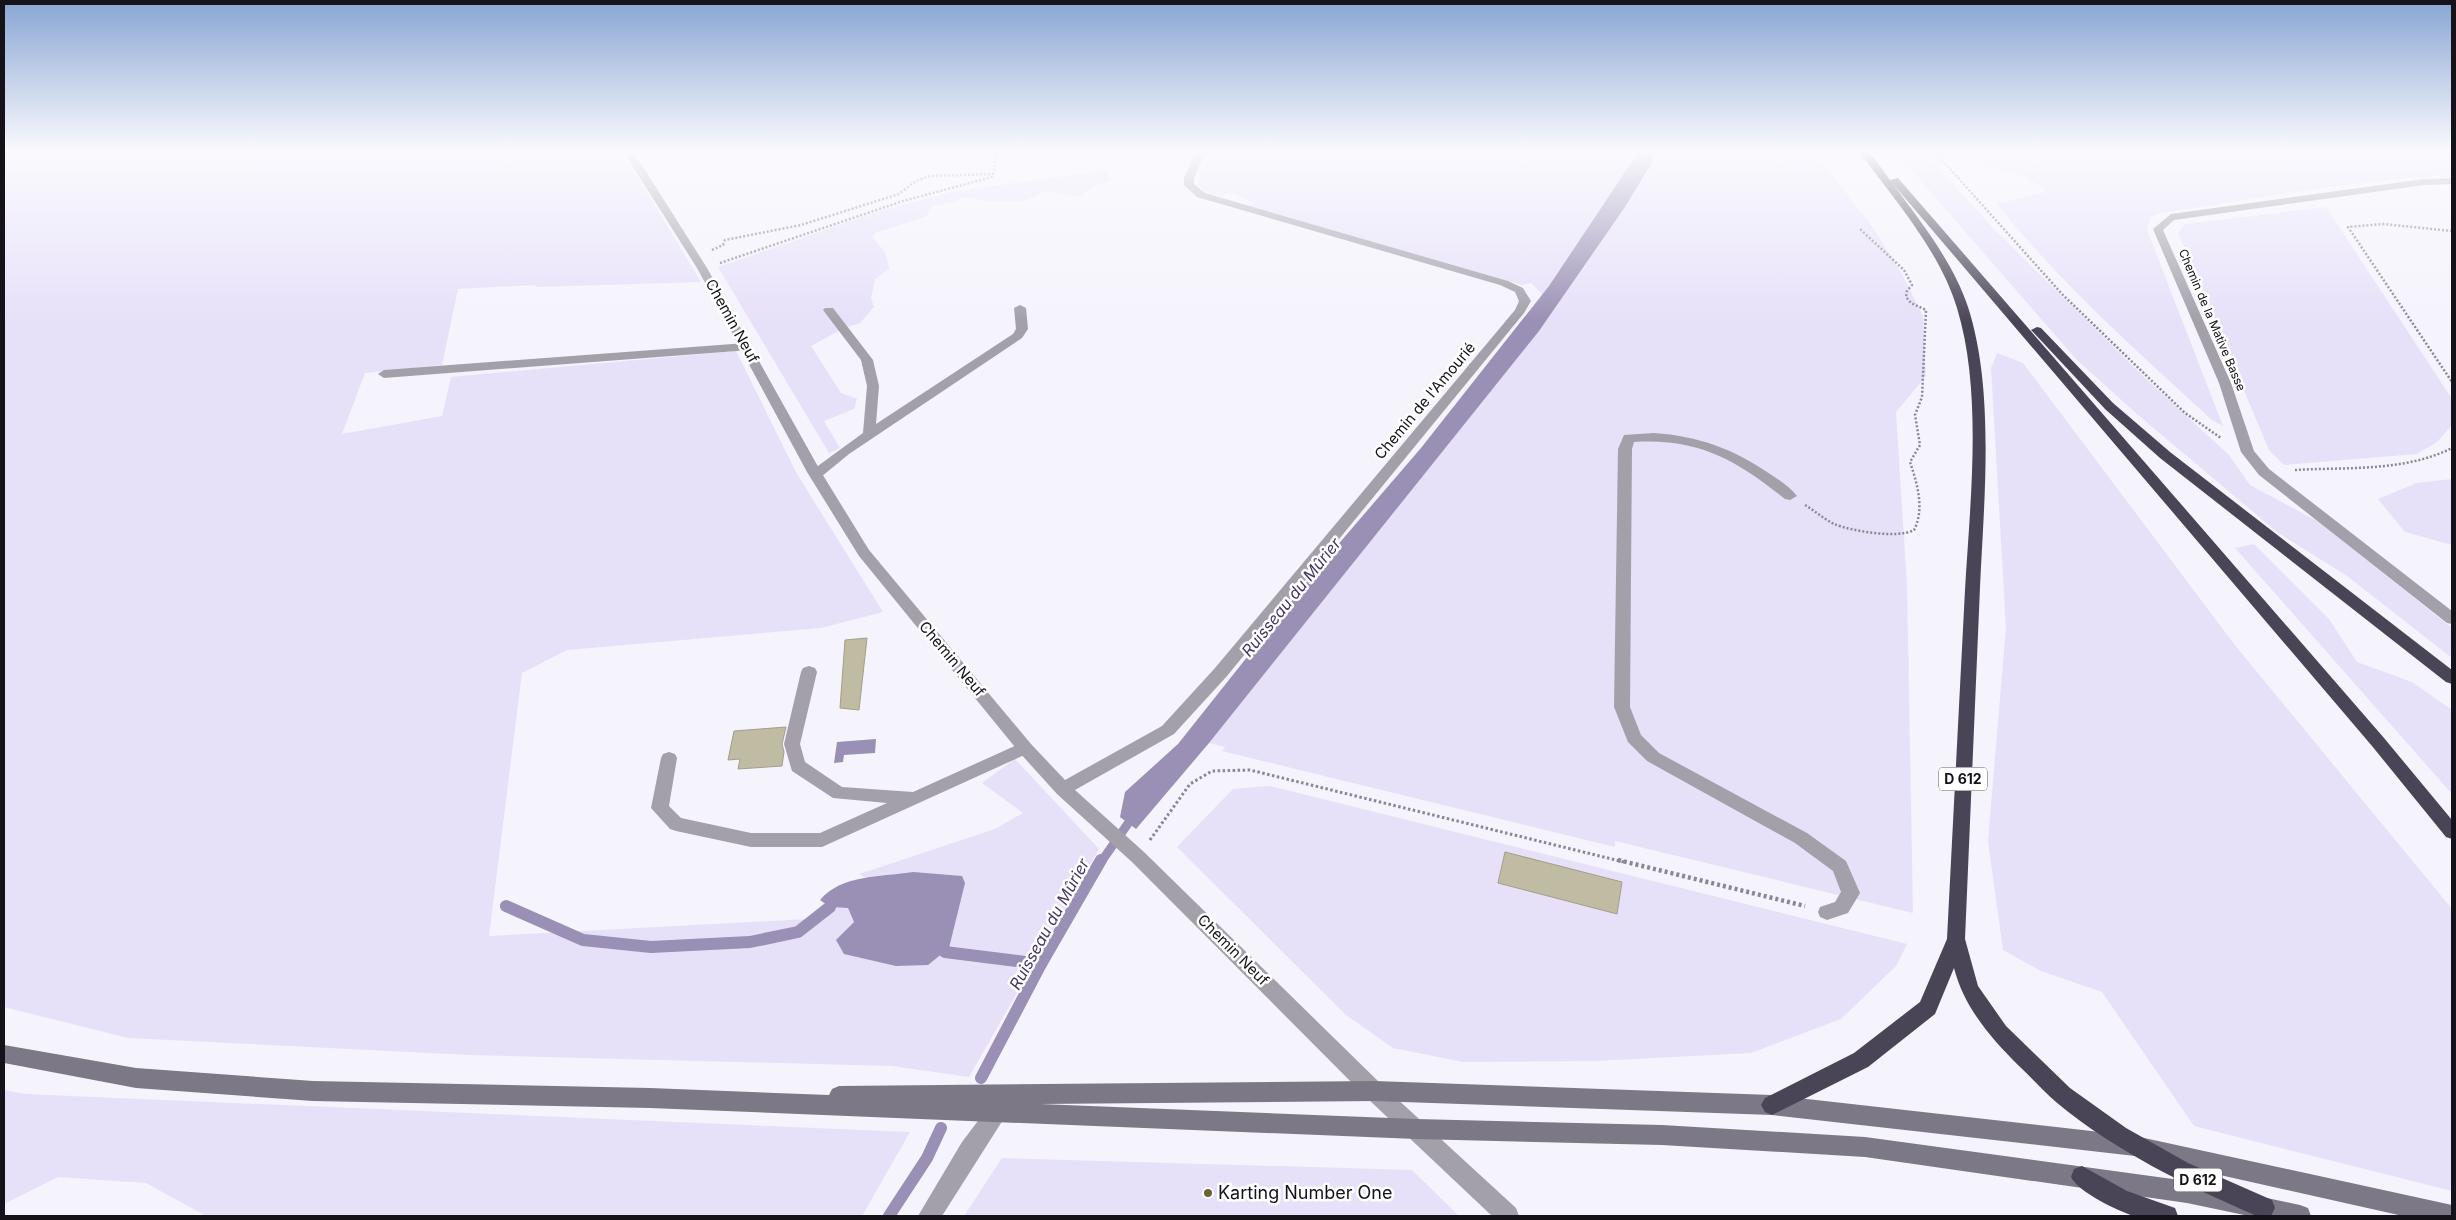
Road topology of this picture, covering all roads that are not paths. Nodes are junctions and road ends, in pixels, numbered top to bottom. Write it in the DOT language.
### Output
graph roads {
  1 [pos="664,208"];
  2 [pos="1246,208"];
  3 [pos="1904,208"];
  4 [pos="1919,208"];
  5 [pos="1921,208"];
  6 [pos="2237,208"];
  7 [pos="1020,308"];
  8 [pos="829,310"];
  9 [pos="746,347"];
  10 [pos="384,374"];
  11 [pos="869,434"];
  12 [pos="816,474"];
  13 [pos="1790,496"];
  14 [pos="2452,619"];
  15 [pos="809,672"];
  16 [pos="2452,678"];
  17 [pos="1025,748"];
  18 [pos="669,758"];
  19 [pos="1063,789"];
  20 [pos="914,798"];
  21 [pos="2452,832"];
  22 [pos="1827,912"];
  23 [pos="1956,939"];
  24 [pos="4,1054"];
  25 [pos="1374,1091"];
  26 [pos="650,1098"];
  27 [pos="1772,1106"];
  28 [pos="997,1112"];
  29 [pos="1416,1129"];
  30 [pos="2135,1146"];
  31 [pos="2082,1177"];
  32 [pos="2264,1208"];
  33 [pos="929,1216"];
  34 [pos="1508,1216"];
  35 [pos="2167,1216"];
  36 [pos="2300,1216"];
  37 [pos="2452,1216"];
  1 -- 9 [label="street, Chemin Neuf"];
  2 -- 19 [label="street, Chemin de l'Amourié"];
  3 -- 23 [label="highway, D 612"];
  4 -- 21 [label="highway"];
  5 -- 16 [label="highway"];
  6 -- 14 [label="street, Chemin de la Mative Basse"];
  7 -- 11 [label="street"];
  8 -- 11 [label="street"];
  9 -- 10 [label="street"];
  9 -- 12 [label="street, Chemin Neuf"];
  11 -- 12 [label="street"];
  12 -- 17 [label="street, Chemin Neuf"];
  13 -- 22 [label="street"];
  15 -- 20 [label="street"];
  17 -- 19 [label="street, Chemin Neuf"];
  17 -- 20 [label="street"];
  18 -- 20 [label="street"];
  19 -- 25 [label="street, Chemin Neuf"];
  23 -- 27 [label="highway, D 612"];
  23 -- 30 [label="highway, D 612"];
  24 -- 26 [label="main road"];
  25 -- 26 [label="main road"];
  25 -- 27 [label="main road"];
  25 -- 29 [label="street, Chemin Neuf"];
  26 -- 28 [label="main road"];
  27 -- 30 [label="main road"];
  28 -- 29 [label="main road"];
  28 -- 33 [label="street"];
  29 -- 31 [label="main road"];
  29 -- 34 [label="street, Chemin Neuf"];
  30 -- 32 [label="highway, D 612"];
  30 -- 37 [label="main road"];
  31 -- 32 [label="main road"];
  31 -- 35 [label="highway"];
  32 -- 36 [label="main road"];
}
